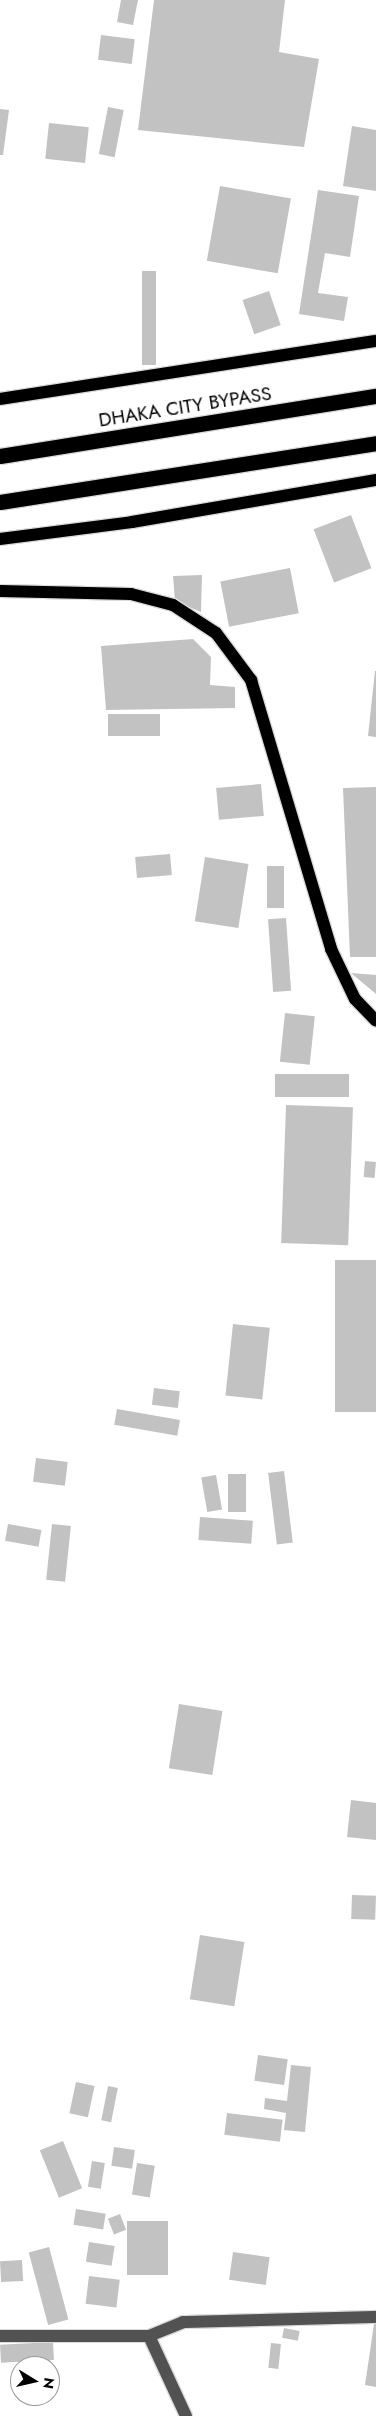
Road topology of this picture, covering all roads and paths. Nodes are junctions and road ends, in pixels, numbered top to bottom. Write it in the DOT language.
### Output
graph roads {
  1 [pos="376,341"];
  2 [pos="376,396"];
  3 [pos="0,399"];
  4 [pos="376,443"];
  5 [pos="0,456"];
  6 [pos="376,480"];
  7 [pos="0,502"];
  8 [pos="0,539"];
  9 [pos="0,591"];
  10 [pos="376,1022"];
  11 [pos="376,2317"];
  12 [pos="0,2336"];
  13 [pos="149,2336"];
  14 [pos="186,2416"];
  1 -- 3 [label="main road"];
  2 -- 5 [label="highway, DHAKA CITY BYPASS"];
  4 -- 7 [label="highway"];
  6 -- 8 [label="main road"];
  9 -- 10 [label="main road"];
  11 -- 13 [label="street"];
  12 -- 13 [label="street"];
  13 -- 14 [label="street"];
}
